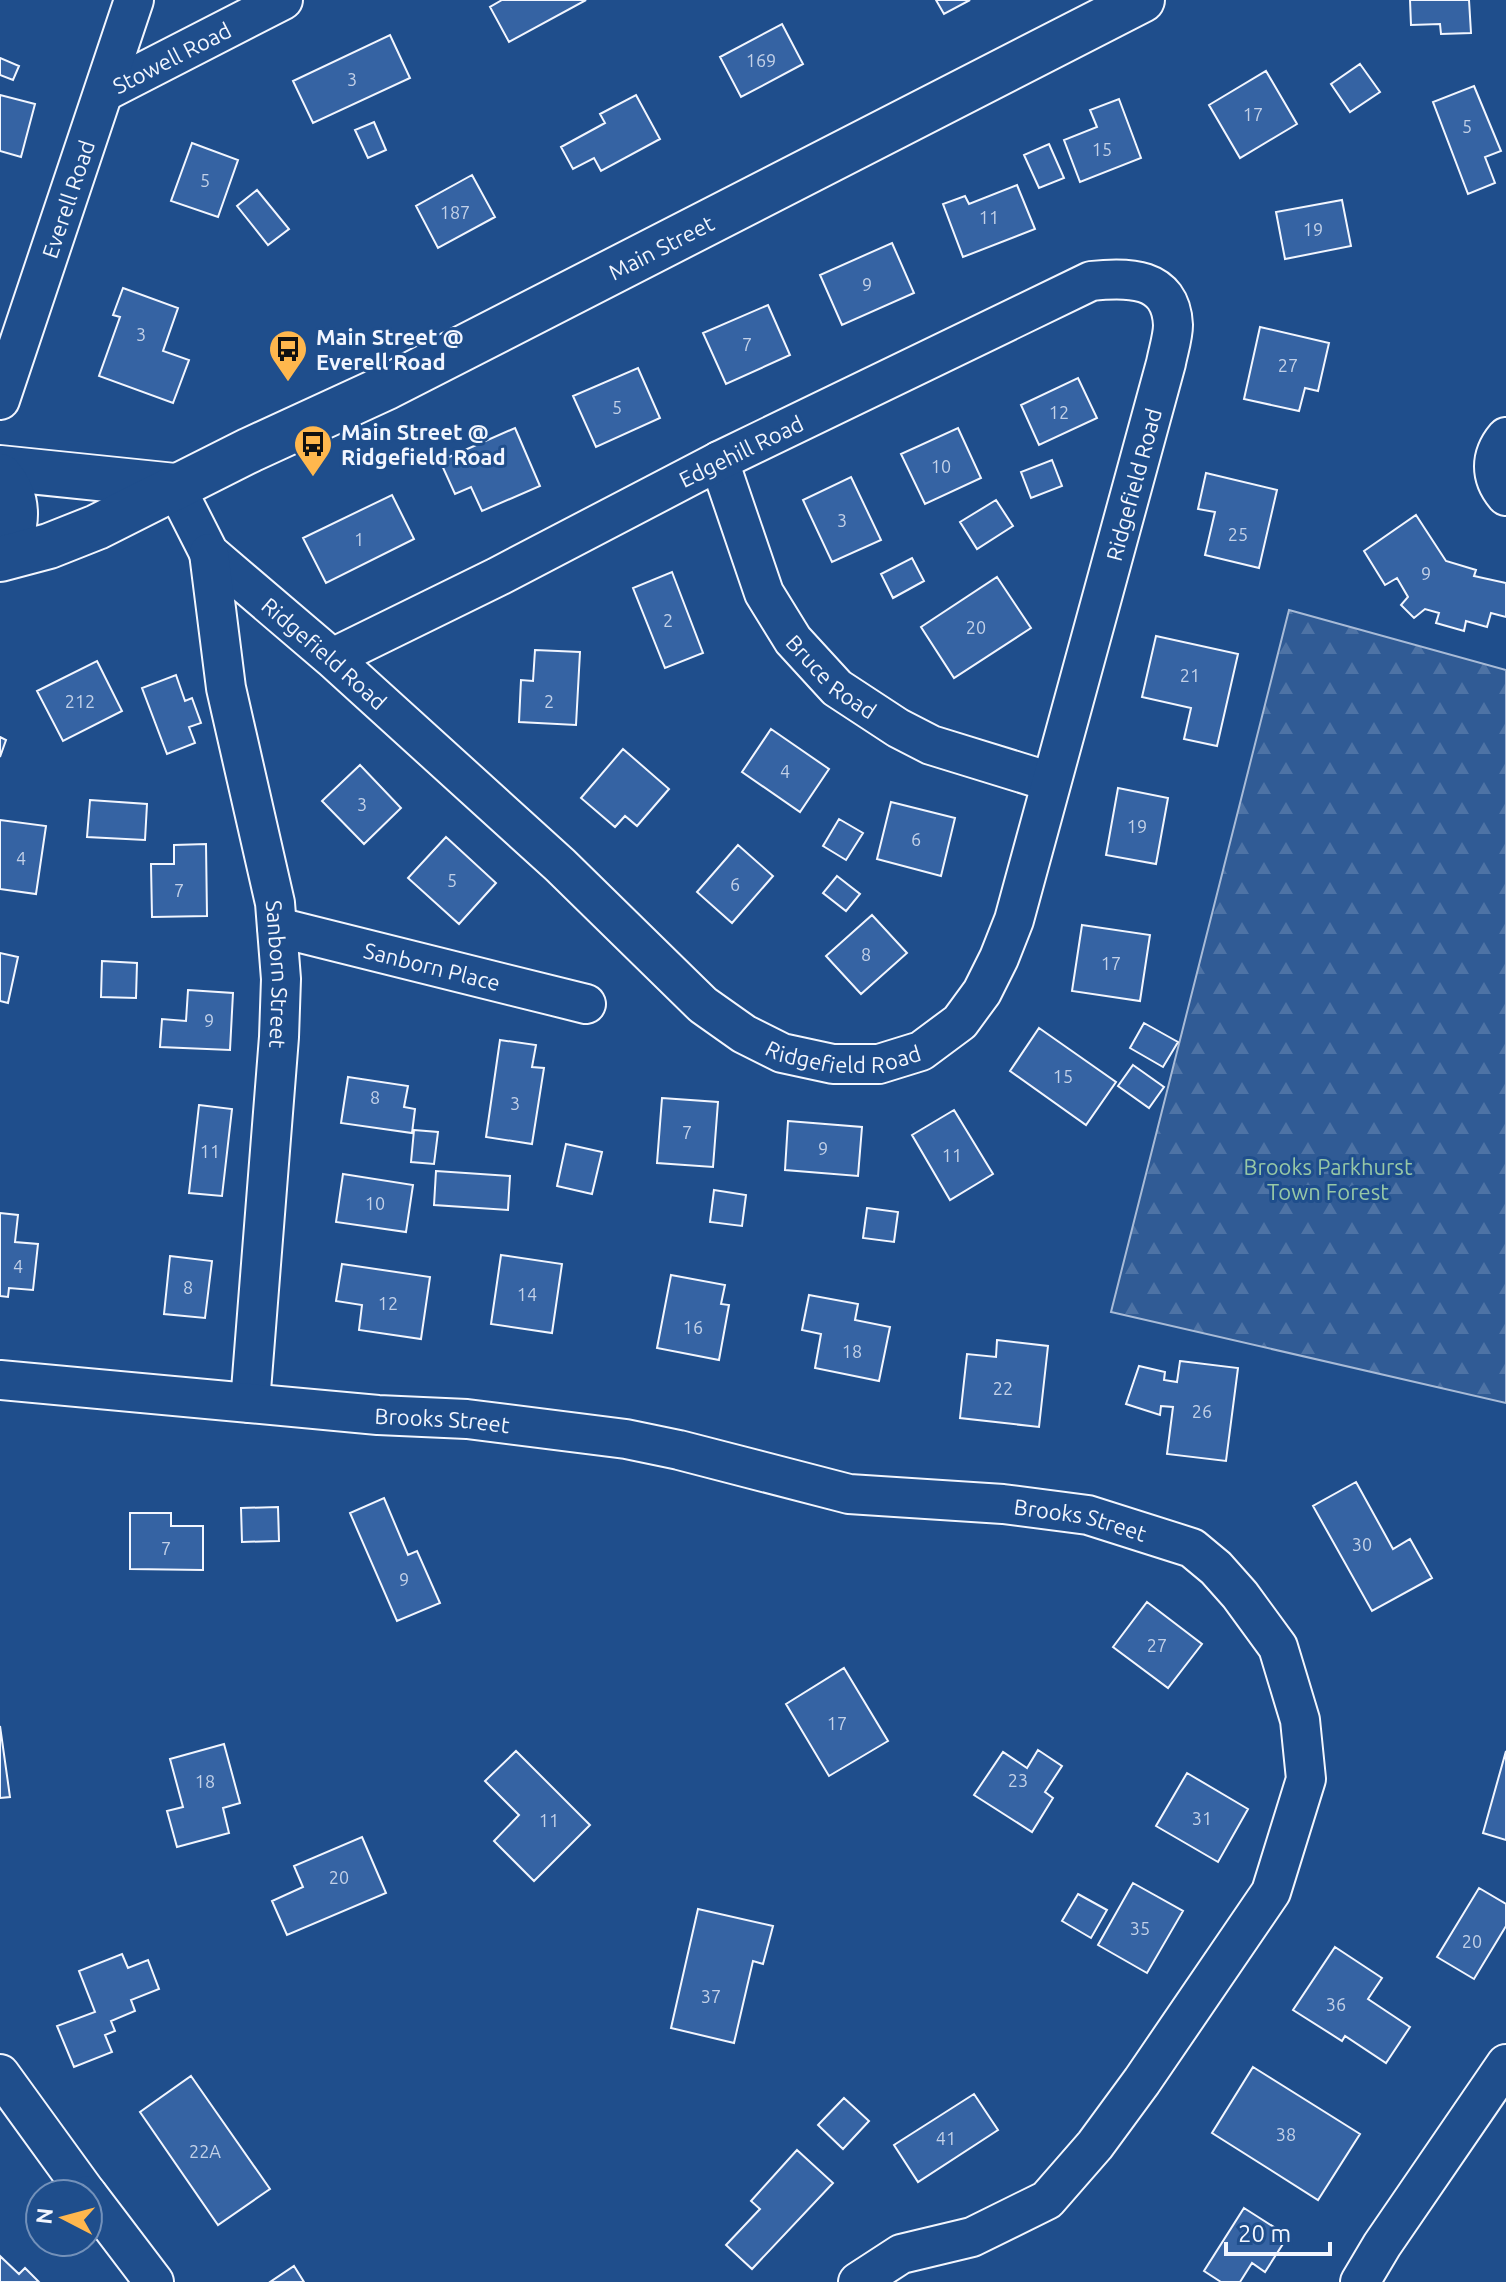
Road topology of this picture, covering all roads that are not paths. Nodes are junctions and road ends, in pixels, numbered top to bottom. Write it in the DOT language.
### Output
graph roads {
  1 [pos="134,0"];
  2 [pos="283,0"];
  3 [pos="1142,0"];
  4 [pos="104,92"];
  5 [pos="1157,289"];
  6 [pos="0,400"];
  7 [pos="1506,437"];
  8 [pos="719,461"];
  9 [pos="0,468"];
  10 [pos="0,476"];
  11 [pos="175,486"];
  12 [pos="1506,496"];
  13 [pos="0,552"];
  14 [pos="209,553"];
  15 [pos="0,559"];
  16 [pos="332,658"];
  17 [pos="1051,782"];
  18 [pos="277,927"];
  19 [pos="586,1004"];
  20 [pos="0,1380"];
  21 [pos="250,1403"];
  22 [pos="0,2074"];
  23 [pos="1502,2077"];
  24 [pos="76,2178"];
  25 [pos="104,2216"];
  26 [pos="154,2282"];
  27 [pos="858,2282"];
  28 [pos="1360,2282"];
  1 -- 4 [label="street, Everell Road"];
  2 -- 4 [label="street, Stowell Road"];
  3 -- 11 [label="main road, Main Street"];
  4 -- 6 [label="street, Everell Road"];
  5 -- 8 [label="street, Edgehill Road"];
  5 -- 17 [label="street, Ridgefield Road"];
  7 -- 12 [label="street"];
  8 -- 16 [label="street, Edgehill Road"];
  8 -- 17 [label="street, Bruce Road"];
  9 -- 11 [label="main road"];
  10 -- 13 [label="main road"];
  11 -- 14 [label="street, Ridgefield Road"];
  11 -- 15 [label="main road, Main Street"];
  14 -- 16 [label="street, Ridgefield Road"];
  14 -- 18 [label="street, Sanborn Street"];
  16 -- 17 [label="street, Ridgefield Road"];
  18 -- 19 [label="street, Sanborn Place"];
  18 -- 21 [label="street, Sanborn Street"];
  20 -- 21 [label="street, Brooks Street"];
  21 -- 27 [label="street, Brooks Street"];
  22 -- 24 [label="street"];
  23 -- 28 [label="street"];
  25 -- 26 [label="street"];
}
